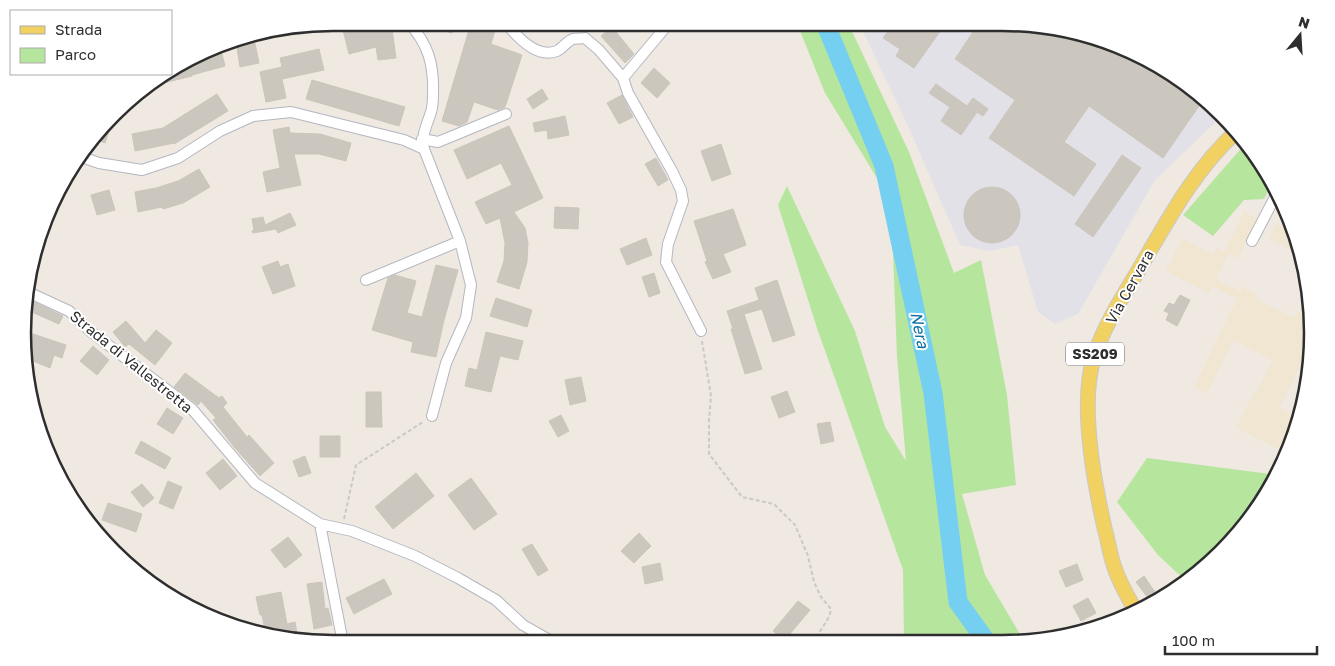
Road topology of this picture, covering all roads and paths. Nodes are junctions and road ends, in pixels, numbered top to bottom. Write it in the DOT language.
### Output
graph roads {
  1 [pos="416,31"];
  2 [pos="514,31"];
  3 [pos="662,31"];
  4 [pos="623,78"];
  5 [pos="506,114"];
  6 [pos="1231,136"];
  7 [pos="423,144"];
  8 [pos="87,159"];
  9 [pos="1273,200"];
  10 [pos="460,241"];
  11 [pos="1252,241"];
  12 [pos="366,280"];
  13 [pos="34,295"];
  14 [pos="700,331"];
  15 [pos="432,416"];
  16 [pos="320,524"];
  17 [pos="342,528"];
  18 [pos="1132,605"];
  19 [pos="341,635"];
  20 [pos="540,635"];
  21 [pos="818,635"];
  1 -- 7 [label="street"];
  2 -- 4 [label="street"];
  3 -- 4 [label="street"];
  4 -- 14 [label="street"];
  5 -- 7 [label="street"];
  6 -- 18 [label="main road, Via Cervara / SS209"];
  7 -- 8 [label="street"];
  7 -- 10 [label="street"];
  9 -- 11 [label="street"];
  10 -- 12 [label="street"];
  10 -- 15 [label="street"];
  13 -- 16 [label="street, Strada di Vallestretta"];
  14 -- 21 [label="path"];
  15 -- 17 [label="path"];
  16 -- 17 [label="street, Strada di Vallestretta"];
  16 -- 19 [label="street"];
  17 -- 20 [label="street, Strada di Vallestretta"];
}
